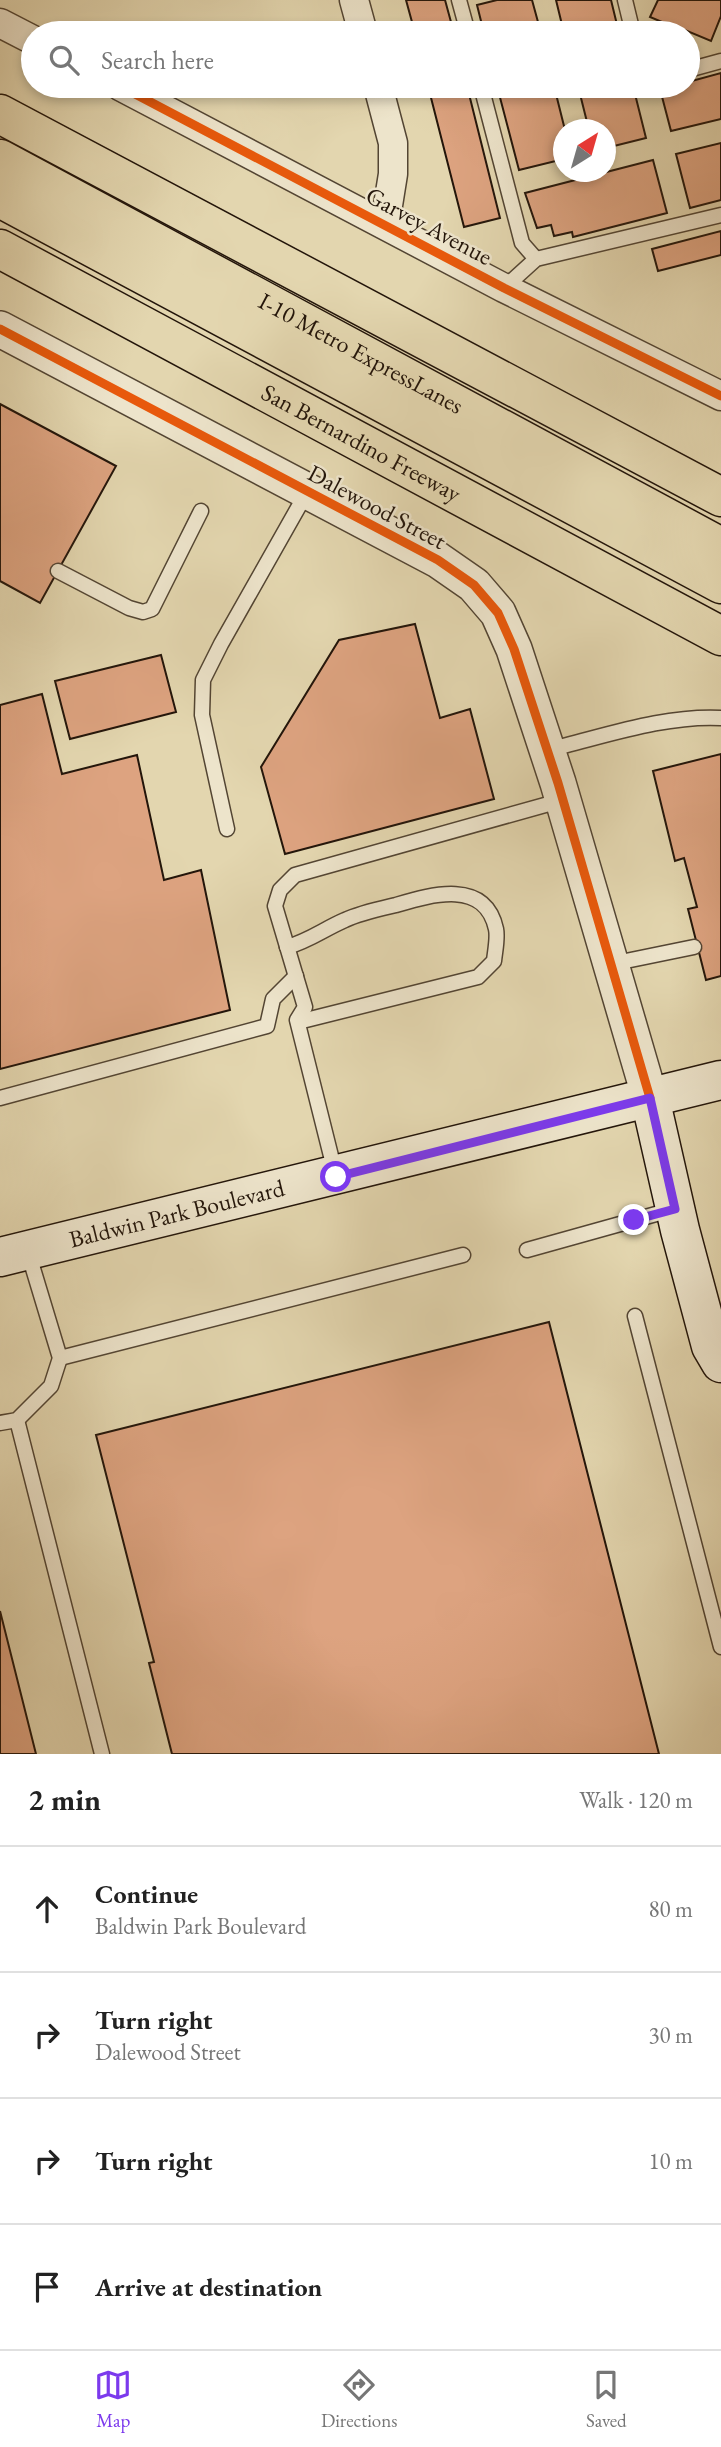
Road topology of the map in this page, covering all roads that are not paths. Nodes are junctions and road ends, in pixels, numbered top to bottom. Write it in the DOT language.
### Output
graph roads {
  1 [pos="354,0"];
  2 [pos="459,0"];
  3 [pos="625,0"];
  4 [pos="360,21"];
  5 [pos="465,21"];
  6 [pos="630,21"];
  7 [pos="0,23"];
  8 [pos="21,34"];
  9 [pos="721,61"];
  10 [pos="700,67"];
  11 [pos="143,98"];
  12 [pos="380,98"];
  13 [pos="484,98"];
  14 [pos="0,114"];
  15 [pos="0,159"];
  16 [pos="0,198"];
  17 [pos="721,215"];
  18 [pos="385,224"];
  19 [pos="0,249"];
  20 [pos="536,259"];
  21 [pos="504,288"];
  22 [pos="0,329"];
  23 [pos="721,396"];
  24 [pos="587,424"];
  25 [pos="721,472"];
  26 [pos="307,492"];
  27 [pos="721,497"];
  28 [pos="201,511"];
  29 [pos="721,547"];
  30 [pos="58,571"];
  31 [pos="721,584"];
  32 [pos="720,636"];
  33 [pos="721,718"];
  34 [pos="547,750"];
  35 [pos="563,800"];
  36 [pos="227,829"];
  37 [pos="287,947"];
  38 [pos="694,947"];
  39 [pos="611,964"];
  40 [pos="296,976"];
  41 [pos="298,1022"];
  42 [pos="721,1080"];
  43 [pos="0,1098"];
  44 [pos="650,1098"];
  45 [pos="336,1177"];
  46 [pos="675,1209"];
  47 [pos="527,1250"];
  48 [pos="14,1254"];
  49 [pos="463,1255"];
  50 [pos="635,1315"];
  51 [pos="60,1358"];
  52 [pos="721,1363"];
  53 [pos="18,1420"];
  54 [pos="0,1423"];
  55 [pos="721,1647"];
  56 [pos="102,1754"];
  1 -- 4 [label="street"];
  2 -- 5 [label="lane"];
  3 -- 6 [label="lane"];
  7 -- 8 [label="street"];
  9 -- 10 [label="lane"];
  11 -- 18 [label="street, Garvey Avenue"];
  12 -- 18 [label="street"];
  13 -- 20 [label="lane"];
  14 -- 24 [label="highway"];
  15 -- 29 [label="highway, I-10 Metro ExpressLanes"];
  16 -- 31 [label="highway"];
  17 -- 20 [label="lane"];
  18 -- 21 [label="street, Garvey Avenue"];
  19 -- 32 [label="highway, San Bernardino Freeway"];
  20 -- 21 [label="lane"];
  21 -- 23 [label="street, Garvey Avenue"];
  22 -- 26 [label="street, Dalewood Street"];
  24 -- 25 [label="highway"];
  24 -- 27 [label="highway"];
  26 -- 34 [label="street, Dalewood Street"];
  26 -- 36 [label="lane"];
  28 -- 30 [label="lane"];
  33 -- 34 [label="lane"];
  34 -- 35 [label="street, Dalewood Street"];
  35 -- 37 [label="lane"];
  35 -- 39 [label="street, Dalewood Street"];
  37 -- 40 [label="lane"];
  37 -- 41 [label="lane"];
  38 -- 39 [label="lane"];
  39 -- 44 [label="street, Dalewood Street"];
  40 -- 41 [label="lane"];
  40 -- 43 [label="lane"];
  41 -- 45 [label="lane"];
  42 -- 44 [label="main road, Baldwin Park Boulevard"];
  44 -- 45 [label="main road, Baldwin Park Boulevard"];
  44 -- 46 [label="main road, Dalewood Street"];
  45 -- 48 [label="main road, Baldwin Park Boulevard"];
  46 -- 47 [label="lane"];
  46 -- 52 [label="main road, Dalewood Street"];
  48 -- 51 [label="lane"];
  49 -- 51 [label="lane"];
  50 -- 55 [label="lane"];
  51 -- 53 [label="lane"];
  53 -- 54 [label="lane"];
  53 -- 56 [label="lane"];
}
